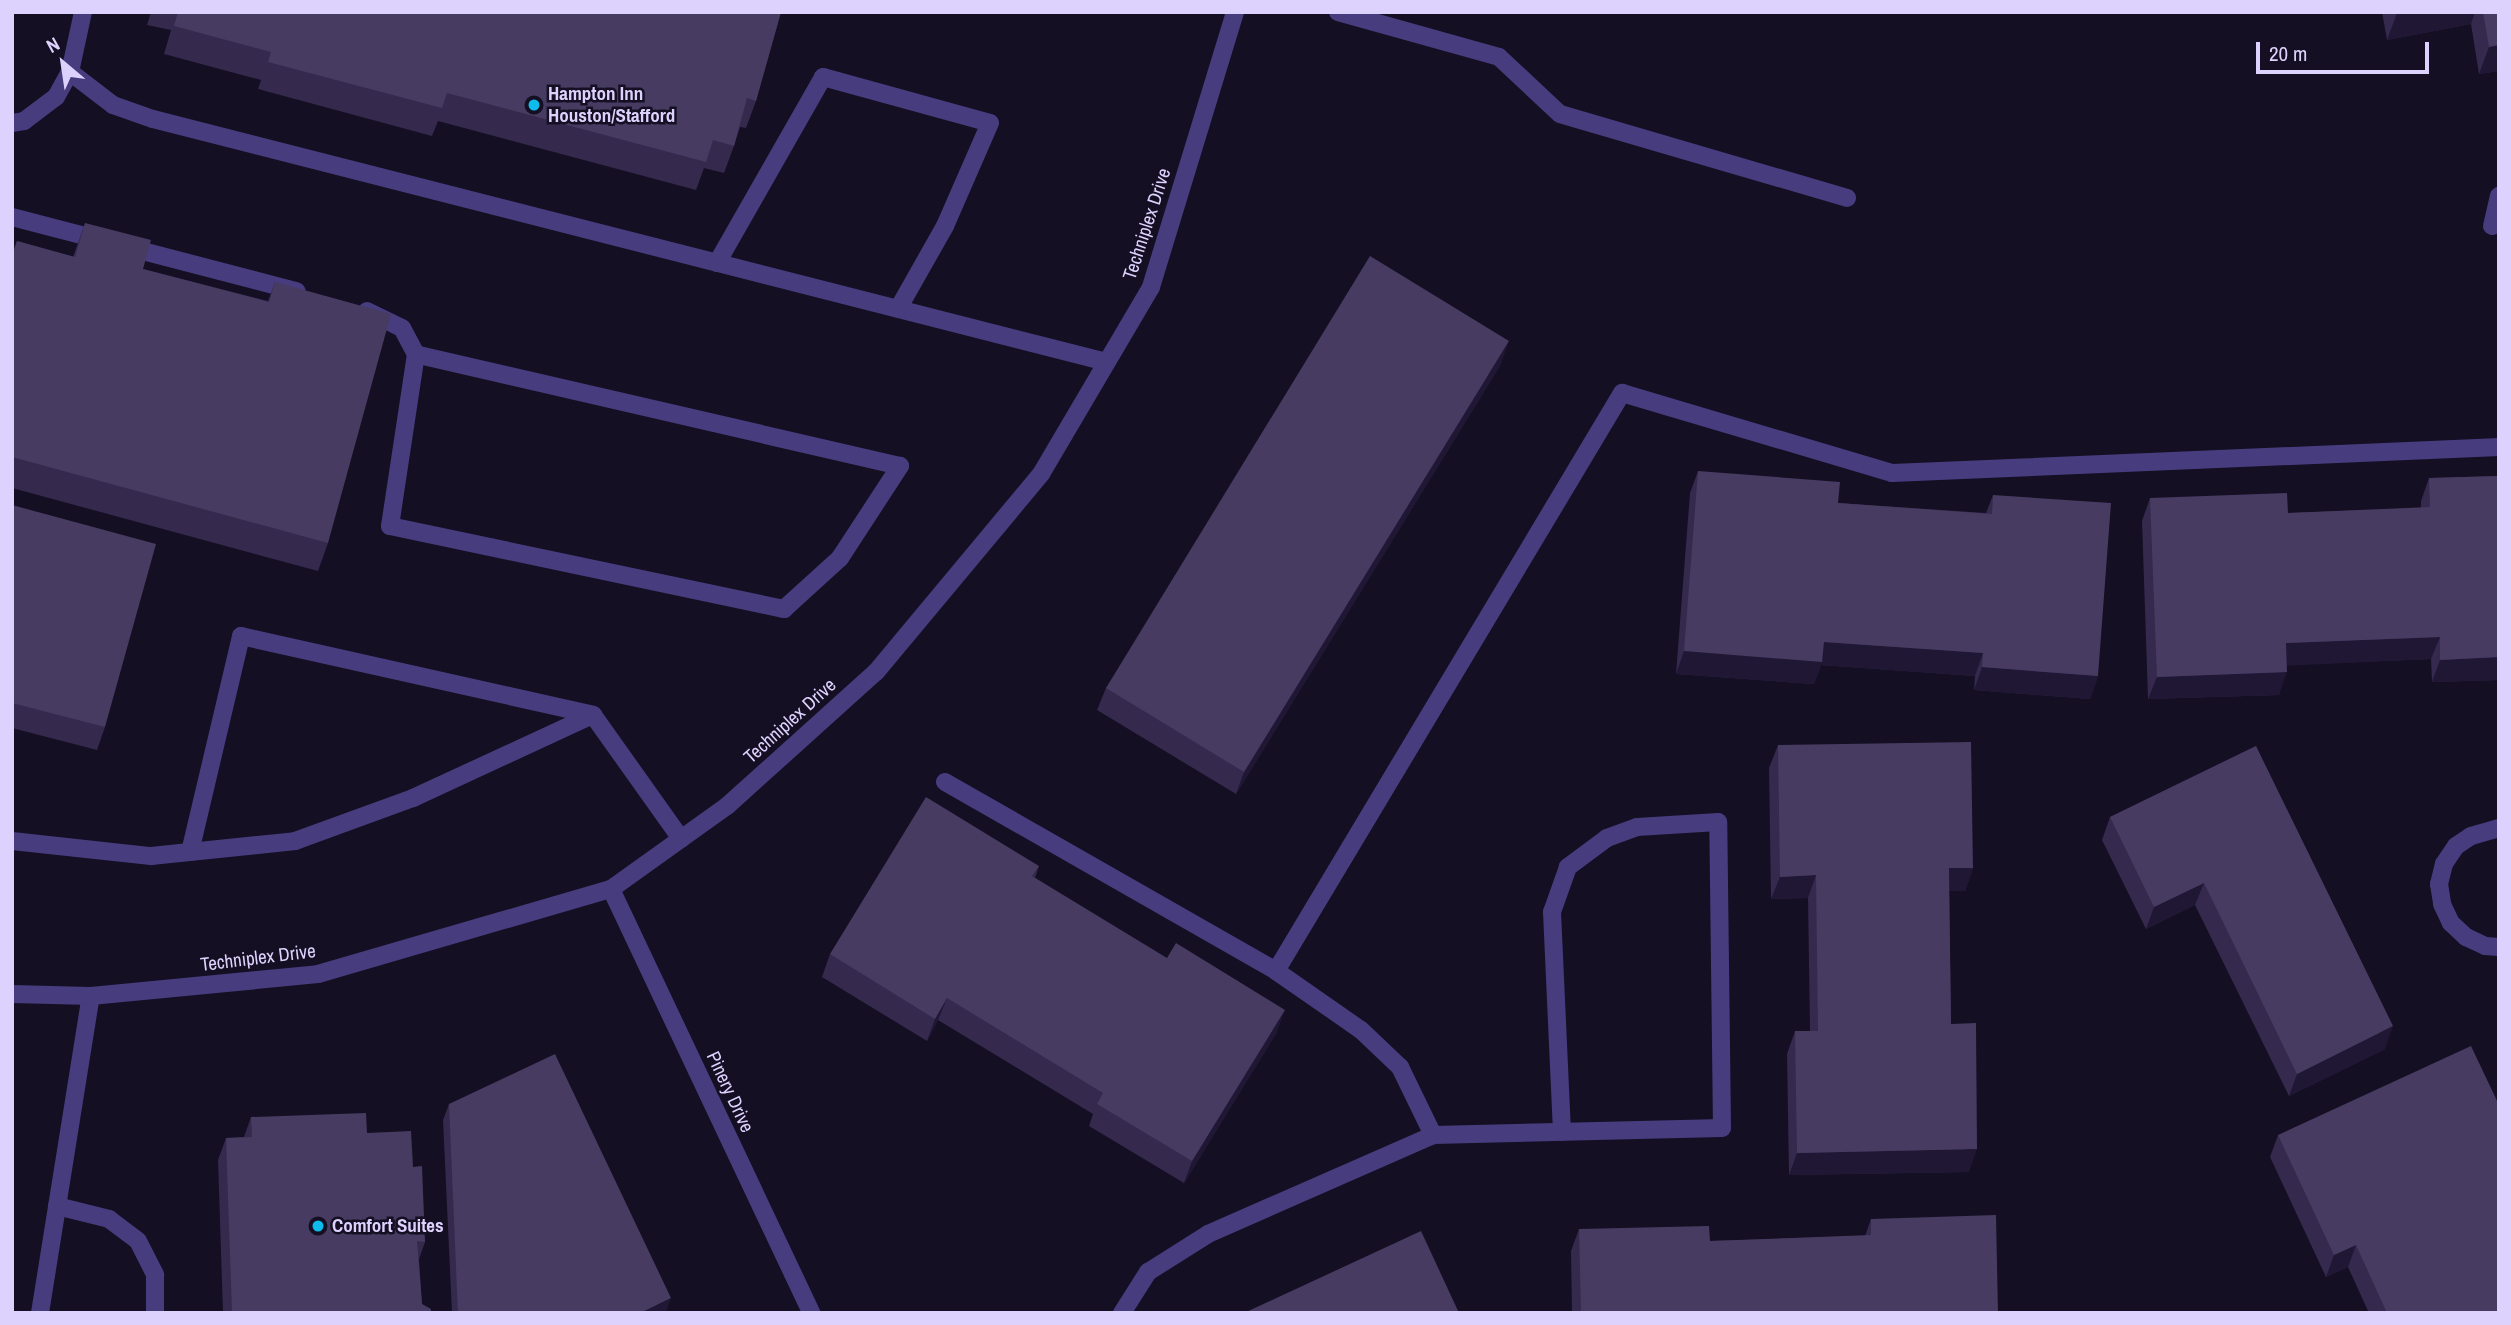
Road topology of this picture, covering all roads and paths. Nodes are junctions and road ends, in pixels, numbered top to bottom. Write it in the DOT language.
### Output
graph roads {
  1 [pos="83,12"];
  2 [pos="1235,12"];
  3 [pos="1338,12"];
  4 [pos="70,72"];
  5 [pos="12,123"];
  6 [pos="2499,197"];
  7 [pos="1847,198"];
  8 [pos="12,217"];
  9 [pos="2492,226"];
  10 [pos="717,263"];
  11 [pos="318,297"];
  12 [pos="345,304"];
  13 [pos="898,309"];
  14 [pos="416,354"];
  15 [pos="1107,362"];
  16 [pos="2499,447"];
  17 [pos="593,715"];
  18 [pos="945,782"];
  19 [pos="2499,828"];
  20 [pos="681,839"];
  21 [pos="12,841"];
  22 [pos="190,852"];
  23 [pos="611,889"];
  24 [pos="2499,947"];
  25 [pos="1276,971"];
  26 [pos="12,994"];
  27 [pos="91,996"];
  28 [pos="1562,1132"];
  29 [pos="1433,1135"];
  30 [pos="57,1206"];
  31 [pos="40,1313"];
  32 [pos="155,1313"];
  33 [pos="811,1313"];
  34 [pos="1122,1313"];
  1 -- 4 [label="street"];
  2 -- 15 [label="street, Techniplex Drive"];
  3 -- 7 [label="street"];
  4 -- 5 [label="street"];
  4 -- 10 [label="street"];
  6 -- 9 [label="street"];
  8 -- 11 [label="street"];
  10 -- 13 [label="street"];
  10 -- 13 [label="street"];
  12 -- 14 [label="street"];
  13 -- 15 [label="street"];
  14 -- 14 [label="street"];
  15 -- 20 [label="street, Techniplex Drive"];
  16 -- 25 [label="street"];
  17 -- 20 [label="street"];
  17 -- 22 [label="street"];
  17 -- 22 [label="street"];
  18 -- 25 [label="street"];
  19 -- 24 [label="street"];
  20 -- 23 [label="street, Techniplex Drive"];
  21 -- 22 [label="street"];
  23 -- 27 [label="street, Techniplex Drive"];
  23 -- 33 [label="street, Pinery Drive"];
  25 -- 29 [label="street"];
  26 -- 27 [label="street, Techniplex Drive"];
  27 -- 30 [label="street"];
  28 -- 28 [label="street"];
  28 -- 29 [label="street"];
  29 -- 34 [label="street"];
  30 -- 31 [label="street"];
  30 -- 32 [label="street"];
}
